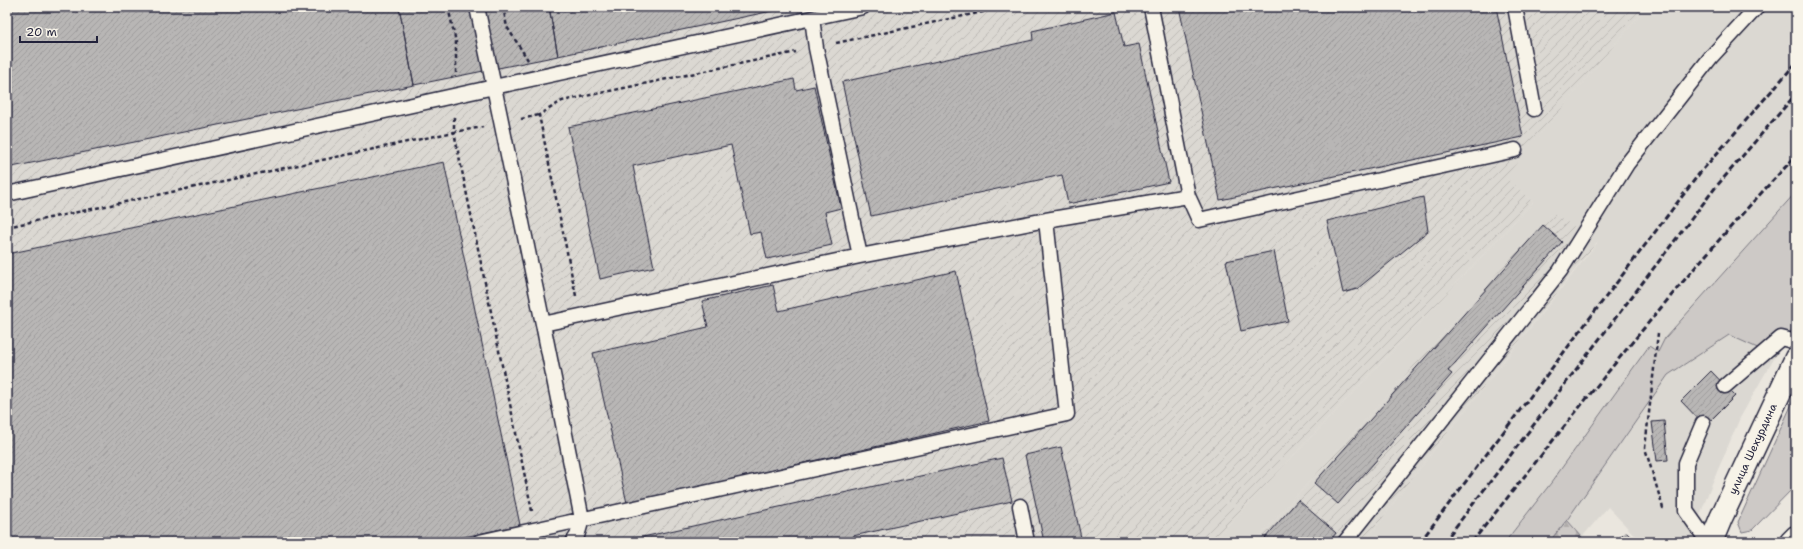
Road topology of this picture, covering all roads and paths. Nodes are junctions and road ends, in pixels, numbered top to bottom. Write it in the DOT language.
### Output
graph roads {
  1 [pos="448,7"];
  2 [pos="477,7"];
  3 [pos="503,7"];
  4 [pos="863,7"];
  5 [pos="1006,7"];
  6 [pos="1151,7"];
  7 [pos="1515,7"];
  8 [pos="1756,7"];
  9 [pos="812,18"];
  10 [pos="816,48"];
  11 [pos="540,78"];
  12 [pos="494,87"];
  13 [pos="456,95"];
  14 [pos="562,101"];
  15 [pos="1534,109"];
  16 [pos="454,132"];
  17 [pos="1515,150"];
  18 [pos="7,194"];
  19 [pos="1188,196"];
  20 [pos="1046,220"];
  21 [pos="7,227"];
  22 [pos="860,256"];
  23 [pos="580,316"];
  24 [pos="543,324"];
  25 [pos="1658,333"];
  26 [pos="1796,342"];
  27 [pos="1796,358"];
  28 [pos="1725,386"];
  29 [pos="1702,423"];
  30 [pos="1020,506"];
  31 [pos="1686,512"];
  32 [pos="1721,518"];
  33 [pos="582,519"];
  34 [pos="536,529"];
  35 [pos="1796,537"];
  36 [pos="479,542"];
  37 [pos="573,542"];
  38 [pos="1027,542"];
  39 [pos="1345,542"];
  40 [pos="1708,542"];
  41 [pos="1711,542"];
  42 [pos="1726,542"];
  43 [pos="1791,542"];
  1 -- 13 [label="path"];
  2 -- 12 [label="lane"];
  3 -- 11 [label="path"];
  4 -- 9 [label="lane"];
  5 -- 10 [label="path"];
  6 -- 19 [label="lane"];
  7 -- 15 [label="lane"];
  8 -- 39 [label="lane"];
  9 -- 10 [label="lane"];
  9 -- 11 [label="lane"];
  10 -- 14 [label="path"];
  10 -- 22 [label="lane"];
  11 -- 12 [label="lane"];
  11 -- 14 [label="path"];
  12 -- 13 [label="lane"];
  12 -- 24 [label="lane"];
  13 -- 16 [label="path"];
  13 -- 18 [label="lane"];
  14 -- 23 [label="path"];
  16 -- 21 [label="path"];
  16 -- 34 [label="path"];
  17 -- 19 [label="lane"];
  19 -- 20 [label="lane"];
  20 -- 22 [label="lane"];
  20 -- 33 [label="lane"];
  22 -- 23 [label="lane"];
  23 -- 24 [label="lane"];
  24 -- 33 [label="lane"];
  25 -- 31 [label="path"];
  26 -- 28 [label="lane"];
  27 -- 32 [label="main road, улица Шехурдина"];
  29 -- 31 [label="lane"];
  30 -- 38 [label="lane"];
  31 -- 40 [label="lane"];
  32 -- 41 [label="main road, улица Шехурдина"];
  32 -- 42 [label="main road"];
  33 -- 34 [label="lane"];
  33 -- 37 [label="lane"];
  34 -- 36 [label="lane"];
  35 -- 43 [label="main road"];
}
